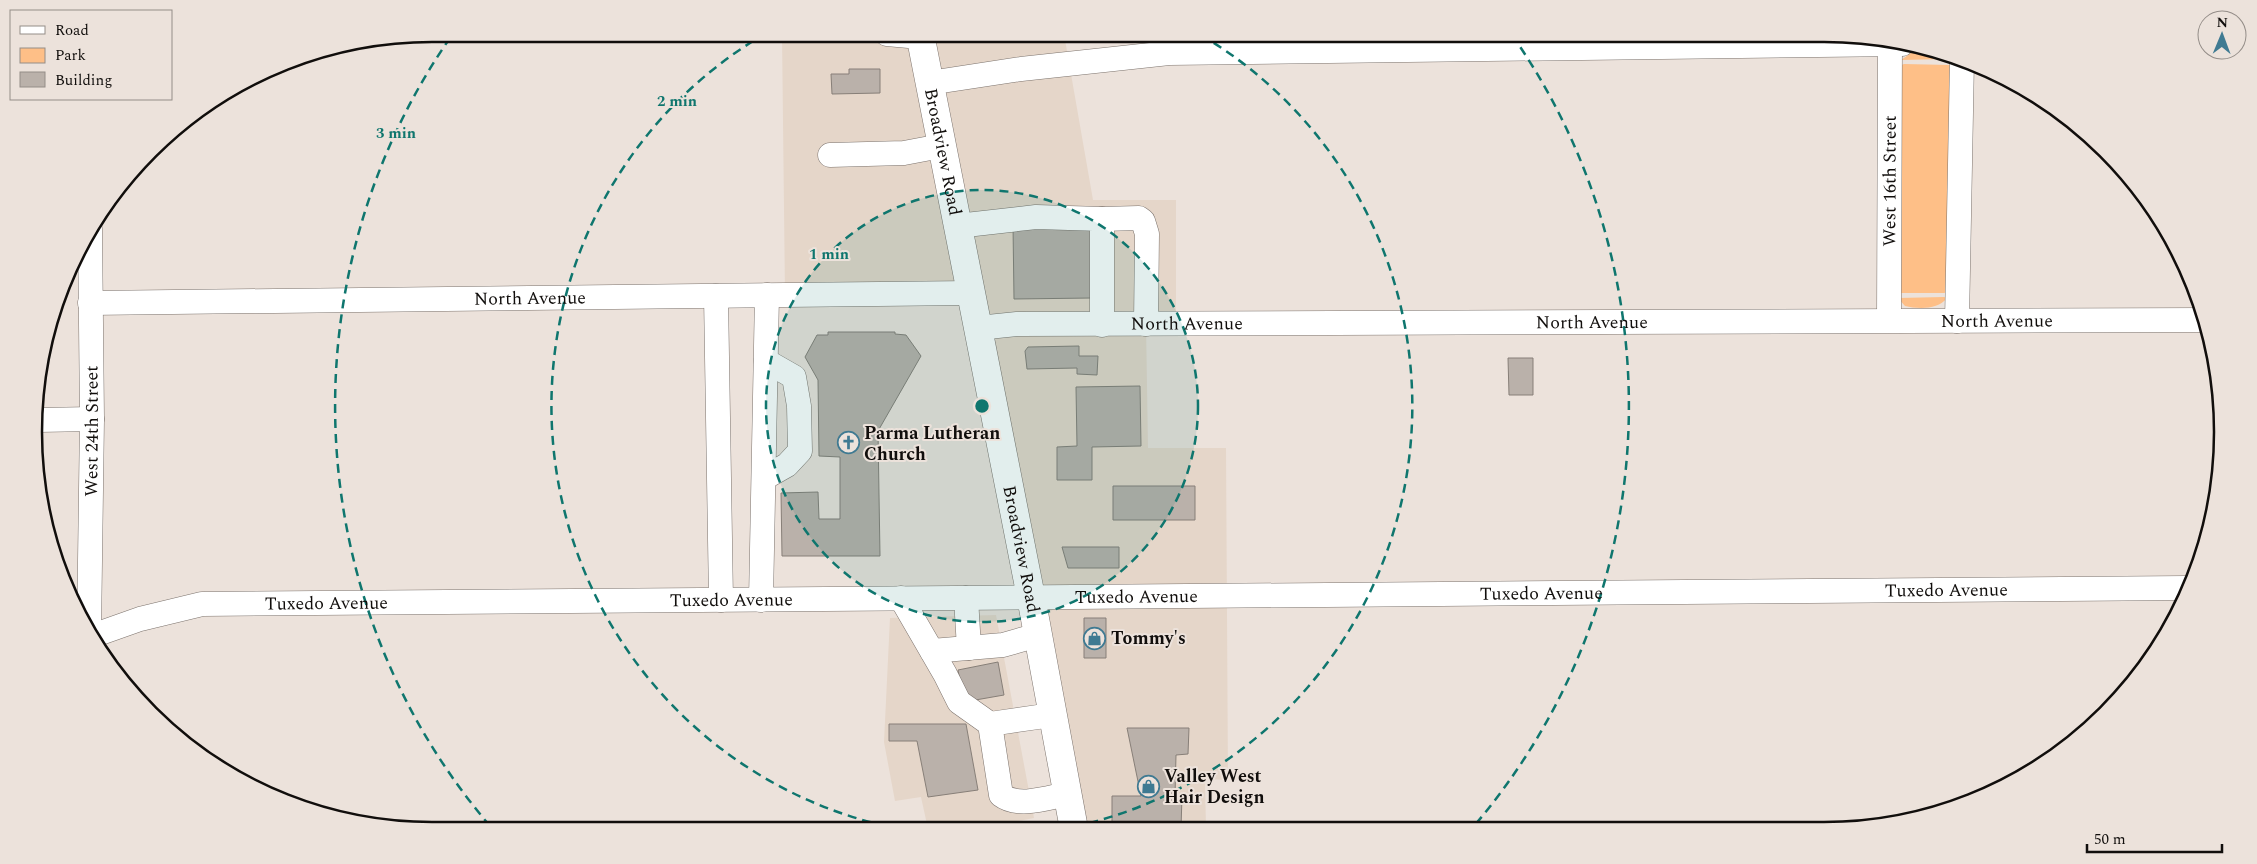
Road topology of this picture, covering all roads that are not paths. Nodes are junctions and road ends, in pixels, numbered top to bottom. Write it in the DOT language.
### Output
graph roads {
  1 [pos="921,42"];
  2 [pos="1855,44"];
  3 [pos="1894,49"];
  4 [pos="1962,67"];
  5 [pos="929,82"];
  6 [pos="942,146"];
  7 [pos="830,155"];
  8 [pos="1102,219"];
  9 [pos="957,226"];
  10 [pos="90,247"];
  11 [pos="971,293"];
  12 [pos="716,296"];
  13 [pos="767,296"];
  14 [pos="90,303"];
  15 [pos="1888,320"];
  16 [pos="2198,320"];
  17 [pos="1957,321"];
  18 [pos="1146,324"];
  19 [pos="1102,325"];
  20 [pos="978,328"];
  21 [pos="766,361"];
  22 [pos="92,419"];
  23 [pos="42,420"];
  24 [pos="764,478"];
  25 [pos="2182,588"];
  26 [pos="1031,597"];
  27 [pos="901,598"];
  28 [pos="966,598"];
  29 [pos="721,600"];
  30 [pos="761,600"];
  31 [pos="89,616"];
  32 [pos="99,634"];
  33 [pos="1038,635"];
  34 [pos="969,648"];
  35 [pos="932,650"];
  36 [pos="1052,715"];
  37 [pos="990,724"];
  38 [pos="1067,794"];
  39 [pos="1073,822"];
  1 -- 5 [label="main road, Broadview Road"];
  2 -- 5 [label="street"];
  3 -- 15 [label="street, West 16th Street"];
  4 -- 17 [label="street"];
  5 -- 6 [label="main road, Broadview Road"];
  6 -- 7 [label="street"];
  6 -- 9 [label="main road, Broadview Road"];
  8 -- 9 [label="street"];
  8 -- 18 [label="street"];
  8 -- 19 [label="street"];
  9 -- 11 [label="main road, Broadview Road"];
  10 -- 14 [label="street, West 24th Street"];
  11 -- 13 [label="street, North Avenue"];
  11 -- 20 [label="main road, Broadview Road"];
  12 -- 13 [label="street, North Avenue"];
  12 -- 14 [label="street, North Avenue"];
  12 -- 29 [label="street"];
  13 -- 21 [label="street"];
  14 -- 22 [label="street, West 24th Street"];
  15 -- 17 [label="street, North Avenue"];
  15 -- 18 [label="street, North Avenue"];
  16 -- 17 [label="street, North Avenue"];
  18 -- 19 [label="street, North Avenue"];
  19 -- 20 [label="street, North Avenue"];
  20 -- 26 [label="main road, Broadview Road"];
  21 -- 24 [label="street"];
  21 -- 24 [label="street"];
  22 -- 23 [label="street"];
  22 -- 31 [label="street, West 24th Street"];
  24 -- 30 [label="street"];
  25 -- 26 [label="street, Tuxedo Avenue"];
  26 -- 28 [label="street, Tuxedo Avenue"];
  26 -- 33 [label="main road, Broadview Road"];
  27 -- 28 [label="street, Tuxedo Avenue"];
  27 -- 30 [label="street, Tuxedo Avenue"];
  27 -- 35 [label="street"];
  28 -- 34 [label="street"];
  29 -- 30 [label="street, Tuxedo Avenue"];
  29 -- 32 [label="street, Tuxedo Avenue"];
  33 -- 34 [label="street"];
  33 -- 36 [label="main road, Broadview Road"];
  34 -- 35 [label="street"];
  35 -- 37 [label="street"];
  36 -- 37 [label="street"];
  36 -- 38 [label="main road, Broadview Road"];
  37 -- 38 [label="street"];
  38 -- 39 [label="main road, Broadview Road"];
}
